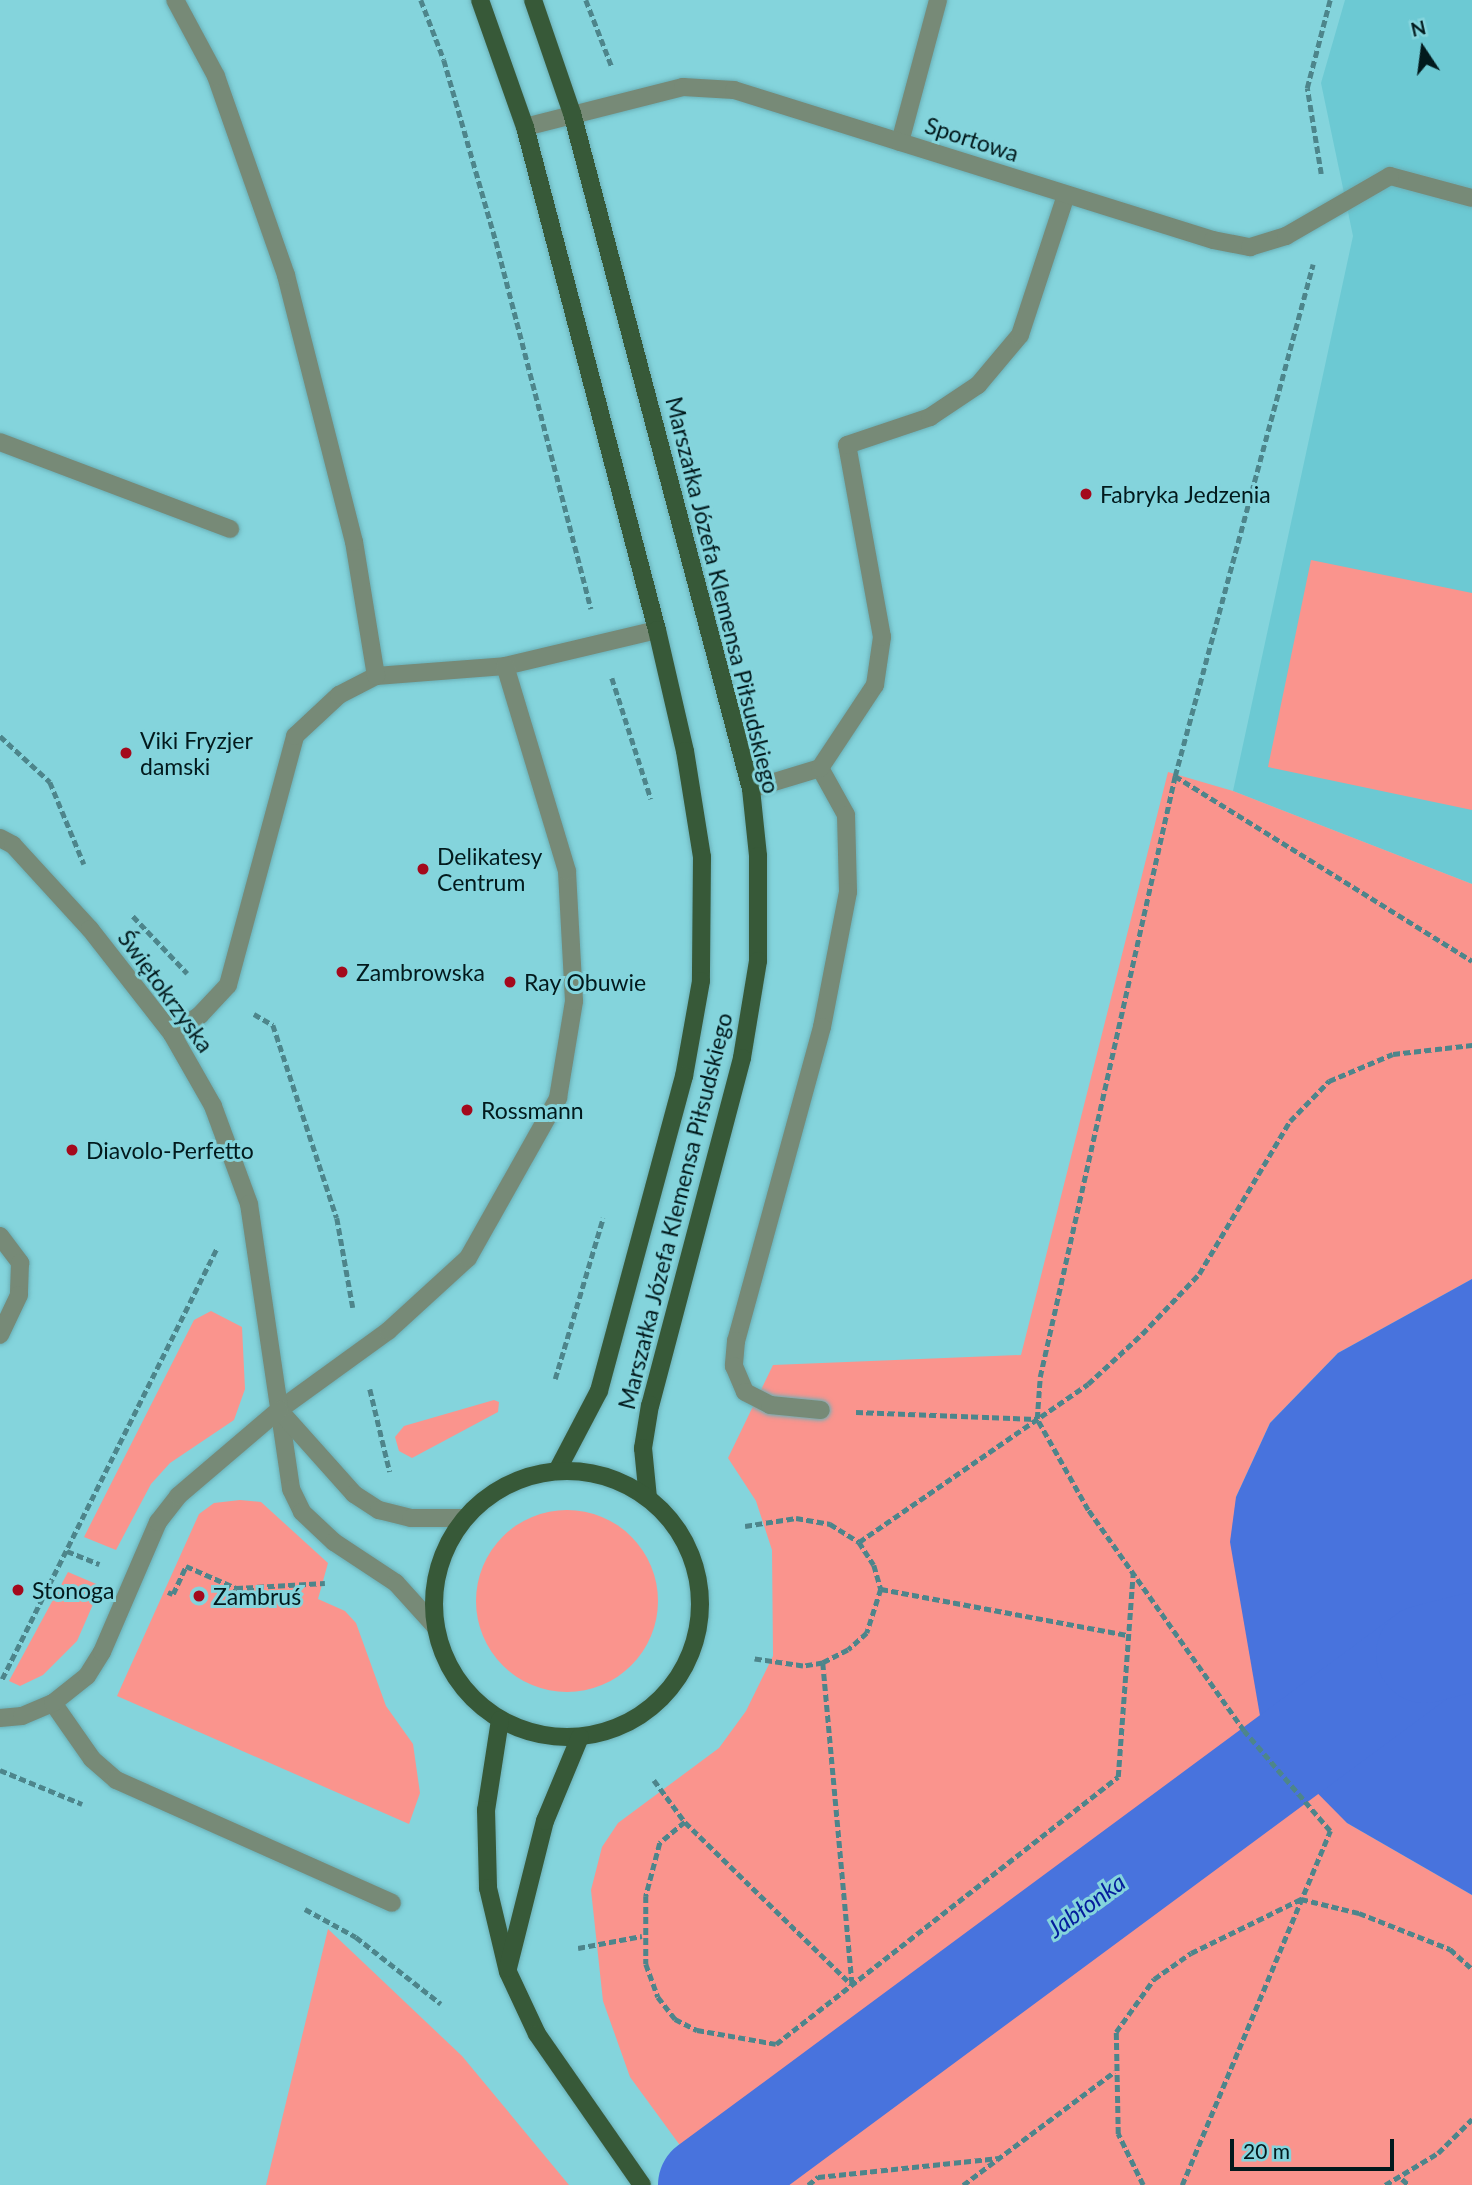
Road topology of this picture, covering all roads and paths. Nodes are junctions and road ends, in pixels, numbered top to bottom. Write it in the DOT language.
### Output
graph roads {
  1 [pos="175,0"];
  2 [pos="480,0"];
  3 [pos="533,0"];
  4 [pos="586,0"];
  5 [pos="938,0"];
  6 [pos="1329,0"];
  7 [pos="626,100"];
  8 [pos="572,113"];
  9 [pos="525,127"];
  10 [pos="900,142"];
  11 [pos="1066,195"];
  12 [pos="1472,198"];
  13 [pos="1327,210"];
  14 [pos="0,442"];
  15 [pos="230,529"];
  16 [pos="657,630"];
  17 [pos="505,666"];
  18 [pos="376,676"];
  19 [pos="820,768"];
  20 [pos="1175,776"];
  21 [pos="751,789"];
  22 [pos="0,838"];
  23 [pos="1472,961"];
  24 [pos="172,1034"];
  25 [pos="1472,1045"];
  26 [pos="0,1236"];
  27 [pos="220,1242"];
  28 [pos="0,1335"];
  29 [pos="279,1410"];
  30 [pos="821,1410"];
  31 [pos="1037,1419"];
  32 [pos="557,1471"];
  33 [pos="648,1498"];
  34 [pos="464,1518"];
  35 [pos="745,1526"];
  36 [pos="859,1542"];
  37 [pos="67,1551"];
  38 [pos="1133,1573"];
  39 [pos="134,1578"];
  40 [pos="331,1583"];
  41 [pos="881,1588"];
  42 [pos="434,1625"];
  43 [pos="1126,1635"];
  44 [pos="755,1659"];
  45 [pos="822,1663"];
  46 [pos="0,1683"];
  47 [pos="54,1703"];
  48 [pos="0,1718"];
  49 [pos="500,1720"];
  50 [pos="580,1737"];
  51 [pos="0,1770"];
  52 [pos="654,1780"];
  53 [pos="84,1805"];
  54 [pos="685,1822"];
  55 [pos="1301,1899"];
  56 [pos="392,1903"];
  57 [pos="299,1906"];
  58 [pos="642,1936"];
  59 [pos="578,1948"];
  60 [pos="1472,1969"];
  61 [pos="508,1972"];
  62 [pos="852,1984"];
  63 [pos="442,2004"];
  64 [pos="1114,2072"];
  65 [pos="1472,2119"];
  66 [pos="999,2158"];
  67 [pos="1402,2179"];
  68 [pos="642,2185"];
  69 [pos="808,2185"];
  70 [pos="963,2185"];
  71 [pos="1143,2185"];
  72 [pos="1182,2185"];
  73 [pos="1385,2185"];
  74 [pos="1409,2185"];
  1 -- 18 [label="street"];
  2 -- 9 [label="main road, Marszałka Józefa Klemensa Piłsudskiego"];
  3 -- 8 [label="main road, Marszałka Józefa Klemensa Piłsudskiego"];
  4 -- 7 [label="path"];
  5 -- 10 [label="street"];
  6 -- 13 [label="path"];
  7 -- 8 [label="street, Sportowa"];
  7 -- 10 [label="street, Sportowa"];
  8 -- 9 [label="street, Sportowa"];
  8 -- 21 [label="main road, Marszałka Józefa Klemensa Piłsudskiego"];
  9 -- 16 [label="main road, Marszałka Józefa Klemensa Piłsudskiego"];
  10 -- 11 [label="street, Sportowa"];
  11 -- 13 [label="street, Sportowa"];
  11 -- 19 [label="street"];
  12 -- 13 [label="street, Sportowa"];
  13 -- 20 [label="path"];
  14 -- 15 [label="street"];
  16 -- 17 [label="street"];
  16 -- 32 [label="main road, Marszałka Józefa Klemensa Piłsudskiego"];
  17 -- 18 [label="street"];
  17 -- 29 [label="street"];
  18 -- 24 [label="street"];
  19 -- 21 [label="street"];
  19 -- 30 [label="street"];
  20 -- 23 [label="path"];
  20 -- 31 [label="path"];
  21 -- 33 [label="main road, Marszałka Józefa Klemensa Piłsudskiego"];
  22 -- 24 [label="street, Świętokrzyska"];
  24 -- 29 [label="street, Świętokrzyska"];
  25 -- 31 [label="path"];
  26 -- 28 [label="street"];
  27 -- 37 [label="path"];
  29 -- 34 [label="street"];
  29 -- 39 [label="street"];
  29 -- 42 [label="street, Świętokrzyska"];
  30 -- 31 [label="path"];
  31 -- 36 [label="path"];
  31 -- 38 [label="path"];
  32 -- 33 [label="main road"];
  32 -- 34 [label="main road"];
  33 -- 50 [label="main road"];
  34 -- 42 [label="main road"];
  35 -- 36 [label="path"];
  36 -- 41 [label="path"];
  37 -- 39 [label="path"];
  37 -- 46 [label="path"];
  38 -- 43 [label="path"];
  38 -- 55 [label="path"];
  39 -- 40 [label="path"];
  39 -- 47 [label="street"];
  41 -- 43 [label="path"];
  41 -- 45 [label="path"];
  42 -- 49 [label="main road"];
  43 -- 62 [label="path"];
  44 -- 45 [label="path"];
  45 -- 62 [label="path"];
  47 -- 48 [label="street"];
  47 -- 56 [label="street"];
  49 -- 50 [label="main road"];
  49 -- 61 [label="main road"];
  50 -- 61 [label="main road"];
  51 -- 53 [label="path"];
  52 -- 54 [label="path"];
  54 -- 58 [label="path"];
  54 -- 62 [label="path"];
  55 -- 60 [label="path"];
  55 -- 64 [label="path"];
  55 -- 72 [label="path"];
  57 -- 63 [label="path"];
  58 -- 59 [label="path"];
  58 -- 62 [label="path"];
  61 -- 68 [label="main road"];
  64 -- 66 [label="path"];
  64 -- 71 [label="path"];
  65 -- 67 [label="path"];
  66 -- 69 [label="path"];
  66 -- 70 [label="path"];
  67 -- 73 [label="path"];
  67 -- 74 [label="path"];
}
